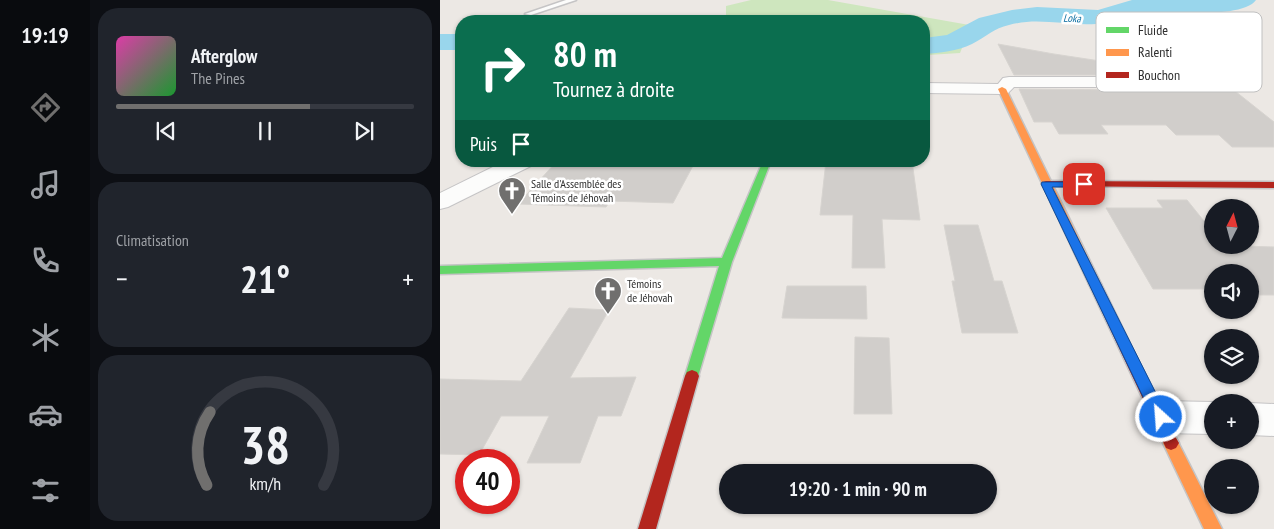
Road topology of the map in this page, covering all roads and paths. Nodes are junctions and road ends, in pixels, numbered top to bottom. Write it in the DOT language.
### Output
graph roads {
  1 [pos="573,0"];
  2 [pos="529,14"];
  3 [pos="1096,82"];
  4 [pos="930,88"];
  5 [pos="1002,89"];
  6 [pos="511,167"];
  7 [pos="765,167"];
  8 [pos="1046,184"];
  9 [pos="1274,185"];
  10 [pos="440,202"];
  11 [pos="726,262"];
  12 [pos="440,270"];
  13 [pos="1161,417"];
  14 [pos="1204,418"];
  15 [pos="1259,419"];
  16 [pos="1274,420"];
  17 [pos="647,529"];
  18 [pos="1213,529"];
  1 -- 2 [label="lane"];
  3 -- 5 [label="street"];
  4 -- 5 [label="street"];
  5 -- 8 [label="street"];
  6 -- 10 [label="street"];
  7 -- 11 [label="street"];
  8 -- 9 [label="street"];
  8 -- 13 [label="street"];
  11 -- 12 [label="street"];
  11 -- 17 [label="street"];
  13 -- 14 [label="street"];
  13 -- 18 [label="street"];
  15 -- 16 [label="street"];
}
